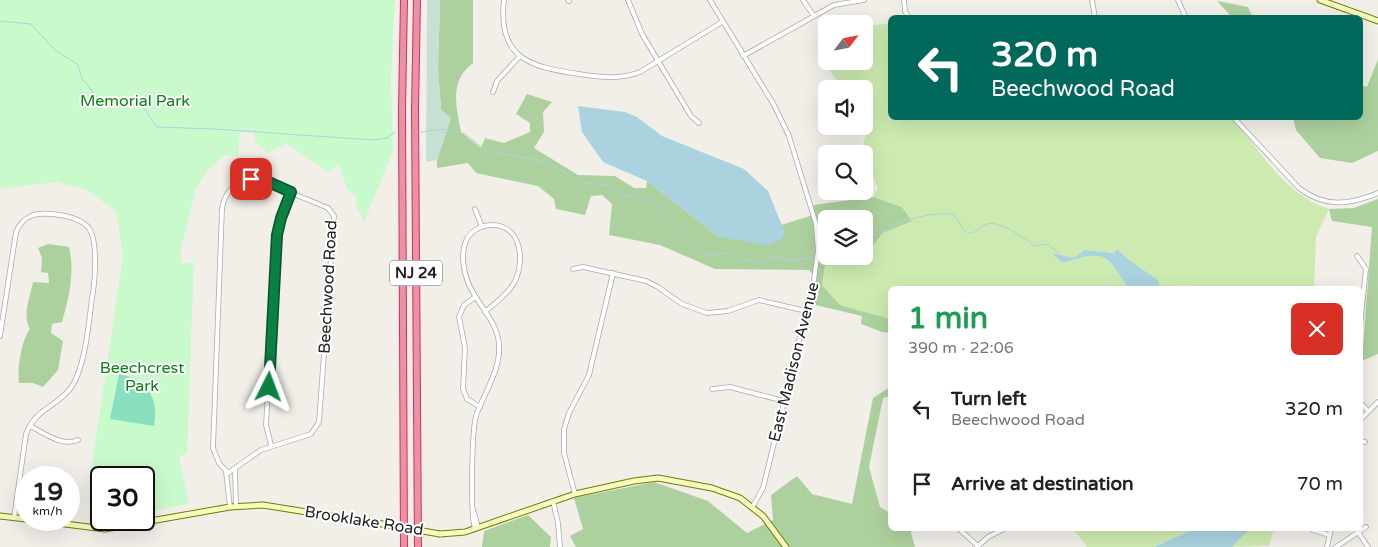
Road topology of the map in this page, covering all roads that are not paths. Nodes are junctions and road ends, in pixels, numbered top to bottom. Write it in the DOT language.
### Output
graph roads {
  1 [pos="404,0"];
  2 [pos="417,0"];
  3 [pos="504,0"];
  4 [pos="628,0"];
  5 [pos="710,0"];
  6 [pos="803,0"];
  7 [pos="864,0"];
  8 [pos="904,0"];
  9 [pos="1092,0"];
  10 [pos="1178,0"];
  11 [pos="1320,0"];
  12 [pos="907,15"];
  13 [pos="1094,15"];
  14 [pos="1185,15"];
  15 [pos="814,16"];
  16 [pos="1378,20"];
  17 [pos="722,22"];
  18 [pos="520,56"];
  19 [pos="742,56"];
  20 [pos="659,61"];
  21 [pos="493,92"];
  22 [pos="1236,120"];
  23 [pos="699,123"];
  24 [pos="291,192"];
  25 [pos="1378,192"];
  26 [pos="475,209"];
  27 [pos="482,227"];
  28 [pos="1357,256"];
  29 [pos="573,268"];
  30 [pos="613,273"];
  31 [pos="1363,291"];
  32 [pos="474,298"];
  33 [pos="806,311"];
  34 [pos="485,312"];
  35 [pos="0,336"];
  36 [pos="712,389"];
  37 [pos="784,401"];
  38 [pos="1378,402"];
  39 [pos="1363,405"];
  40 [pos="480,407"];
  41 [pos="1368,411"];
  42 [pos="1363,417"];
  43 [pos="30,426"];
  44 [pos="78,440"];
  45 [pos="271,445"];
  46 [pos="235,470"];
  47 [pos="226,472"];
  48 [pos="575,494"];
  49 [pos="553,501"];
  50 [pos="236,506"];
  51 [pos="753,506"];
  52 [pos="230,507"];
  53 [pos="0,516"];
  54 [pos="14,518"];
  55 [pos="80,526"];
  56 [pos="1366,527"];
  57 [pos="475,528"];
  58 [pos="1363,529"];
  59 [pos="961,531"];
  60 [pos="1000,531"];
  61 [pos="1316,531"];
  62 [pos="1330,531"];
  63 [pos="1358,532"];
  64 [pos="1329,535"];
  65 [pos="404,547"];
  66 [pos="418,547"];
  67 [pos="560,547"];
  68 [pos="786,547"];
  69 [pos="978,547"];
  70 [pos="1327,547"];
  71 [pos="1336,547"];
  72 [pos="1368,547"];
  1 -- 65 [label="highway, NJ 24"];
  2 -- 66 [label="highway, NJ 24"];
  3 -- 18 [label="street"];
  4 -- 20 [label="street"];
  5 -- 17 [label="street, East Madison Avenue"];
  6 -- 15 [label="street"];
  7 -- 15 [label="street"];
  8 -- 12 [label="street"];
  9 -- 13 [label="street"];
  10 -- 14 [label="street"];
  11 -- 16 [label="street"];
  15 -- 19 [label="street"];
  17 -- 19 [label="street, East Madison Avenue"];
  17 -- 20 [label="street"];
  18 -- 20 [label="street"];
  18 -- 21 [label="street"];
  19 -- 33 [label="street, East Madison Avenue"];
  20 -- 23 [label="street"];
  22 -- 25 [label="street"];
  24 -- 45 [label="street"];
  24 -- 45 [label="street, Beechwood Road"];
  24 -- 47 [label="street, Beechwood Road"];
  26 -- 27 [label="street"];
  27 -- 32 [label="street"];
  27 -- 34 [label="street"];
  28 -- 31 [label="street"];
  29 -- 30 [label="street"];
  30 -- 33 [label="street"];
  30 -- 48 [label="street"];
  32 -- 34 [label="street"];
  32 -- 40 [label="street"];
  33 -- 37 [label="street, East Madison Avenue"];
  34 -- 40 [label="street"];
  35 -- 43 [label="street"];
  36 -- 37 [label="street"];
  37 -- 51 [label="street, East Madison Avenue"];
  38 -- 41 [label="street"];
  39 -- 41 [label="street"];
  40 -- 57 [label="street"];
  41 -- 42 [label="street"];
  43 -- 44 [label="street"];
  43 -- 54 [label="street"];
  45 -- 46 [label="street, Beechwood Road"];
  46 -- 47 [label="street, Beechwood Road"];
  46 -- 50 [label="street"];
  47 -- 52 [label="street, Beechwood Road"];
  48 -- 49 [label="street, Brooklake Road"];
  48 -- 51 [label="street, Brooklake Road"];
  49 -- 57 [label="street, Brooklake Road"];
  49 -- 67 [label="street"];
  50 -- 52 [label="street, Brooklake Road"];
  50 -- 57 [label="street, Brooklake Road, bridge"];
  51 -- 68 [label="street, Brooklake Road"];
  52 -- 55 [label="street, Brooklake Road"];
  53 -- 54 [label="street"];
  56 -- 58 [label="street"];
  59 -- 69 [label="street"];
  60 -- 69 [label="street"];
  61 -- 64 [label="street"];
  62 -- 64 [label="street"];
  63 -- 71 [label="street"];
  63 -- 72 [label="street"];
  64 -- 70 [label="street"];
}
